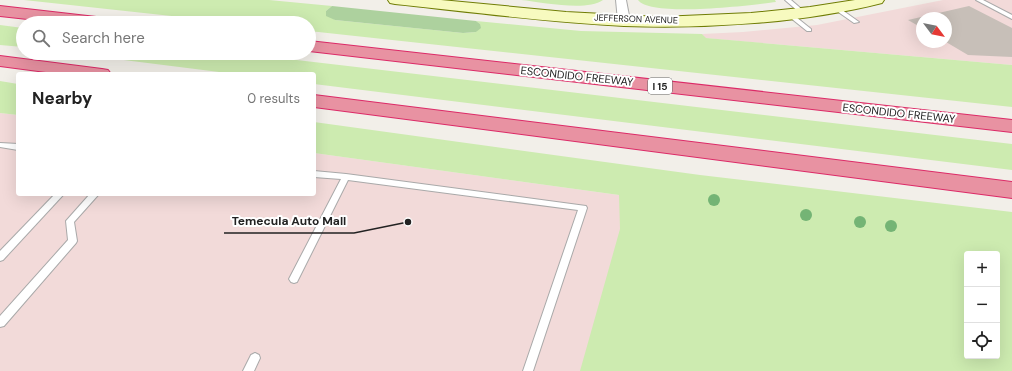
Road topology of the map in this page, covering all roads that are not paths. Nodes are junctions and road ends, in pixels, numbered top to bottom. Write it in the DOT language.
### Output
graph roads {
  1 [pos="404,0"];
  2 [pos="621,0"];
  3 [pos="877,0"];
  4 [pos="979,0"];
  5 [pos="836,8"];
  6 [pos="793,9"];
  7 [pos="0,11"];
  8 [pos="44,16"];
  9 [pos="1012,17"];
  10 [pos="624,21"];
  11 [pos="856,22"];
  12 [pos="809,30"];
  13 [pos="316,47"];
  14 [pos="0,61"];
  15 [pos="86,72"];
  16 [pos="316,101"];
  17 [pos="1012,126"];
  18 [pos="0,145"];
  19 [pos="16,147"];
  20 [pos="316,174"];
  21 [pos="346,177"];
  22 [pos="1012,190"];
  23 [pos="58,196"];
  24 [pos="93,196"];
  25 [pos="0,257"];
  26 [pos="294,279"];
  27 [pos="0,323"];
  28 [pos="254,358"];
  29 [pos="248,371"];
  30 [pos="528,371"];
  1 -- 10 [label="main road, JEFFERSON AVENUE"];
  2 -- 10 [label="street"];
  3 -- 5 [label="main road, JEFFERSON AVENUE"];
  4 -- 9 [label="lane"];
  5 -- 6 [label="main road, JEFFERSON AVENUE"];
  5 -- 11 [label="lane"];
  6 -- 10 [label="main road, JEFFERSON AVENUE"];
  6 -- 12 [label="lane"];
  7 -- 8 [label="highway"];
  13 -- 17 [label="highway, ESCONDIDO FREEWAY / I 15"];
  14 -- 15 [label="highway"];
  16 -- 22 [label="highway"];
  18 -- 19 [label="lane"];
  20 -- 21 [label="lane"];
  21 -- 26 [label="lane"];
  21 -- 30 [label="lane"];
  23 -- 25 [label="lane"];
  24 -- 27 [label="lane"];
  28 -- 29 [label="lane"];
}
